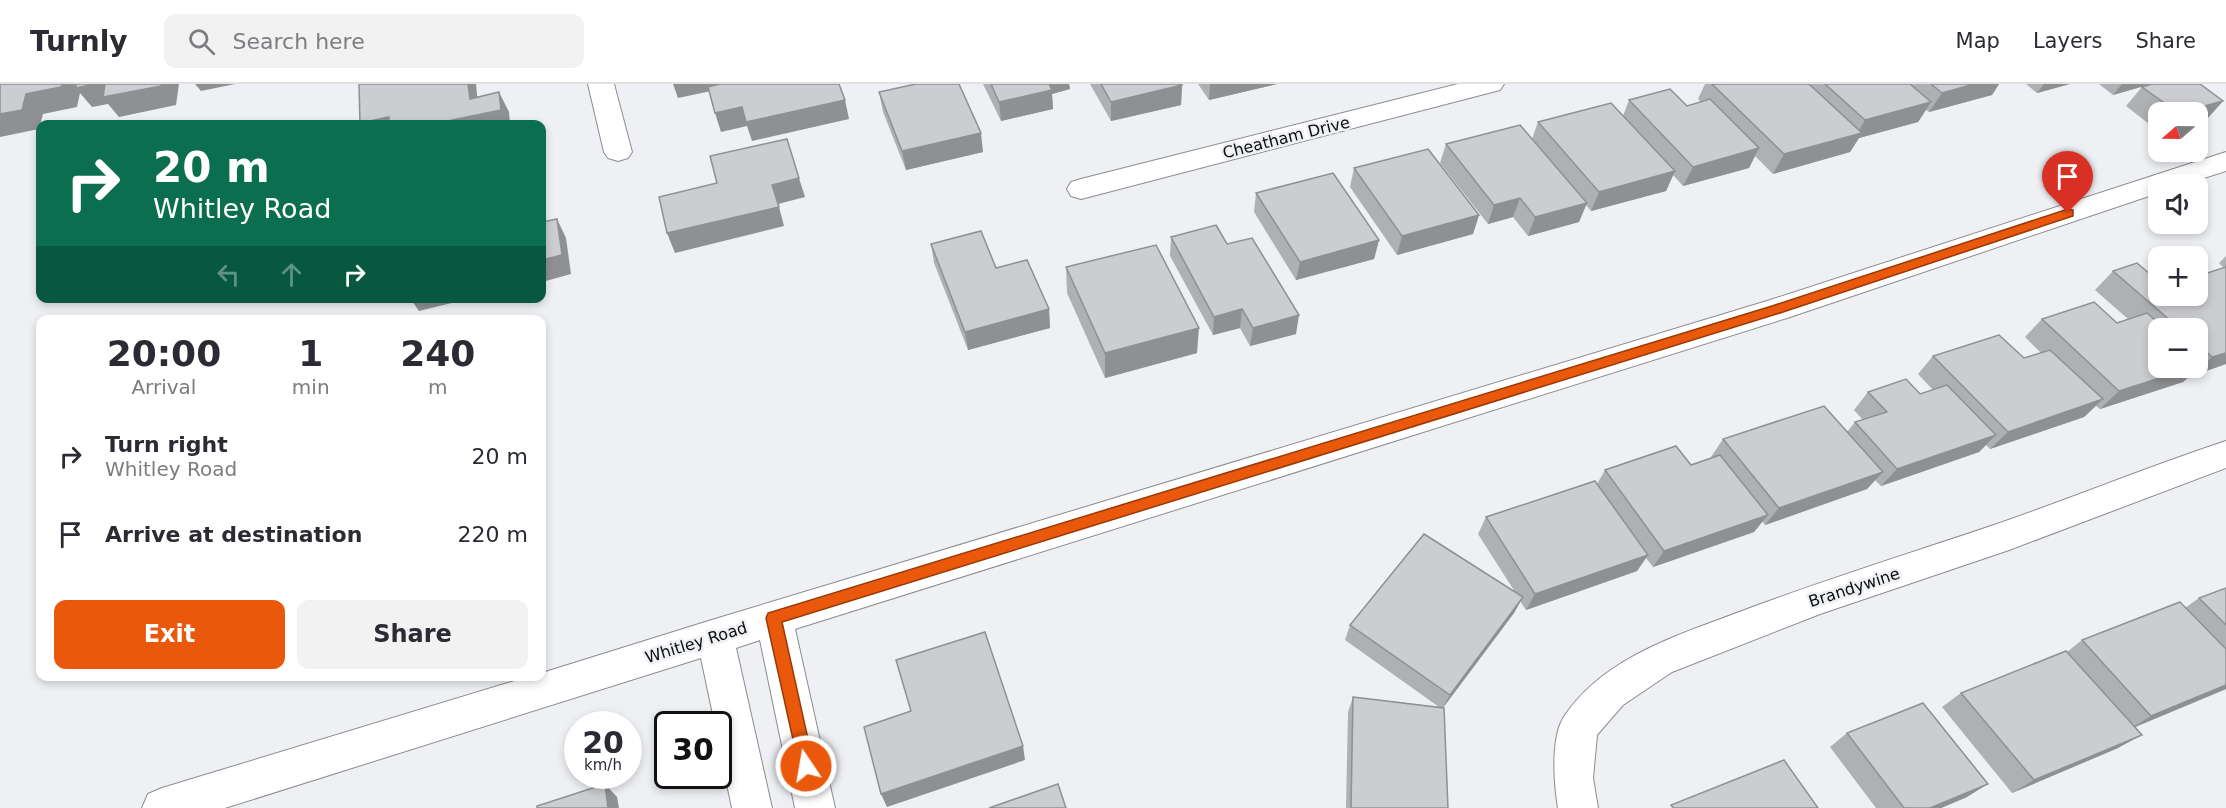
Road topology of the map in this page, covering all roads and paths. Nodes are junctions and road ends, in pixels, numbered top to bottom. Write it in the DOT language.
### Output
graph roads {
  1 [pos="601,84"];
  2 [pos="1491,84"];
  3 [pos="618,152"];
  4 [pos="2226,161"];
  5 [pos="1081,189"];
  6 [pos="2226,454"];
  7 [pos="774,618"];
  8 [pos="715,636"];
  9 [pos="162,808"];
  10 [pos="752,808"];
  11 [pos="815,808"];
  12 [pos="1578,808"];
  1 -- 3 [label="street"];
  2 -- 5 [label="street, Cheatham Drive"];
  4 -- 7 [label="street, Whitley Road"];
  6 -- 12 [label="street, Brandywine"];
  7 -- 8 [label="street, Whitley Road"];
  7 -- 11 [label="street"];
  8 -- 9 [label="street, Whitley Road"];
  8 -- 10 [label="street"];
}
